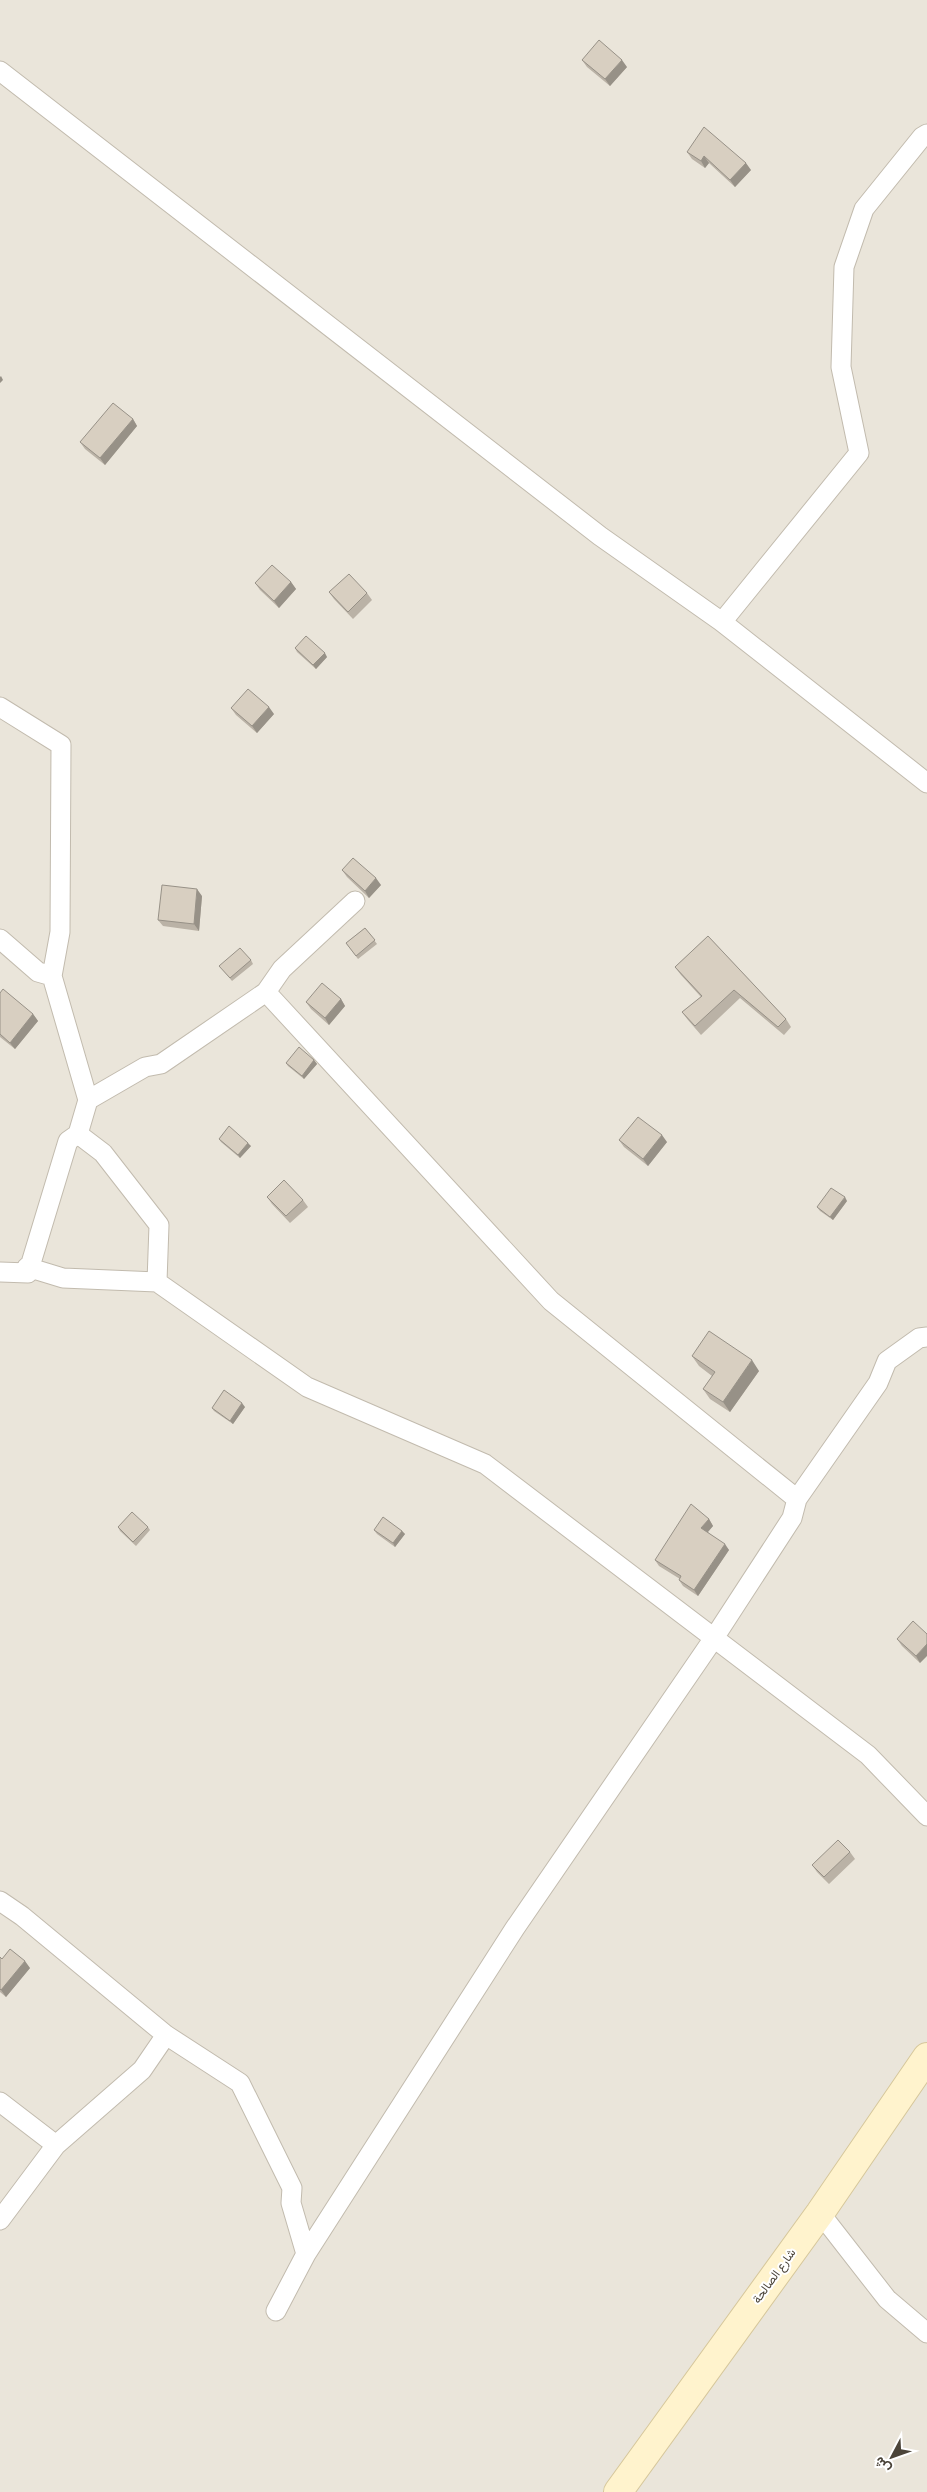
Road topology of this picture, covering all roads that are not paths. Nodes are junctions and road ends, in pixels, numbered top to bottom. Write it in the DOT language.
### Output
graph roads {
  1 [pos="0,71"];
  2 [pos="927,134"];
  3 [pos="722,622"];
  4 [pos="0,707"];
  5 [pos="927,783"];
  6 [pos="355,901"];
  7 [pos="0,938"];
  8 [pos="52,976"];
  9 [pos="266,992"];
  10 [pos="88,1100"];
  11 [pos="78,1134"];
  12 [pos="29,1270"];
  13 [pos="0,1272"];
  14 [pos="157,1282"];
  15 [pos="927,1337"];
  16 [pos="797,1499"];
  17 [pos="714,1638"];
  18 [pos="927,1816"];
  19 [pos="0,1901"];
  20 [pos="166,2035"];
  21 [pos="927,2057"];
  22 [pos="0,2102"];
  23 [pos="56,2145"];
  24 [pos="820,2213"];
  25 [pos="0,2220"];
  26 [pos="306,2254"];
  27 [pos="276,2311"];
  28 [pos="927,2334"];
  29 [pos="618,2492"];
  1 -- 3 [label="street"];
  2 -- 3 [label="street"];
  3 -- 5 [label="street"];
  4 -- 8 [label="street"];
  6 -- 9 [label="street"];
  7 -- 8 [label="street"];
  8 -- 10 [label="street"];
  9 -- 10 [label="street"];
  9 -- 16 [label="street"];
  10 -- 11 [label="street"];
  11 -- 12 [label="street"];
  11 -- 14 [label="street"];
  12 -- 13 [label="street"];
  12 -- 14 [label="street"];
  14 -- 17 [label="street"];
  15 -- 16 [label="street"];
  16 -- 17 [label="street"];
  17 -- 18 [label="street"];
  17 -- 26 [label="street"];
  19 -- 20 [label="street"];
  20 -- 23 [label="street"];
  20 -- 26 [label="street"];
  21 -- 24 [label="main road, شارع الصالحة"];
  22 -- 23 [label="street"];
  23 -- 25 [label="street"];
  24 -- 28 [label="street"];
  24 -- 29 [label="main road, شارع الصالحة"];
  26 -- 27 [label="street"];
}
